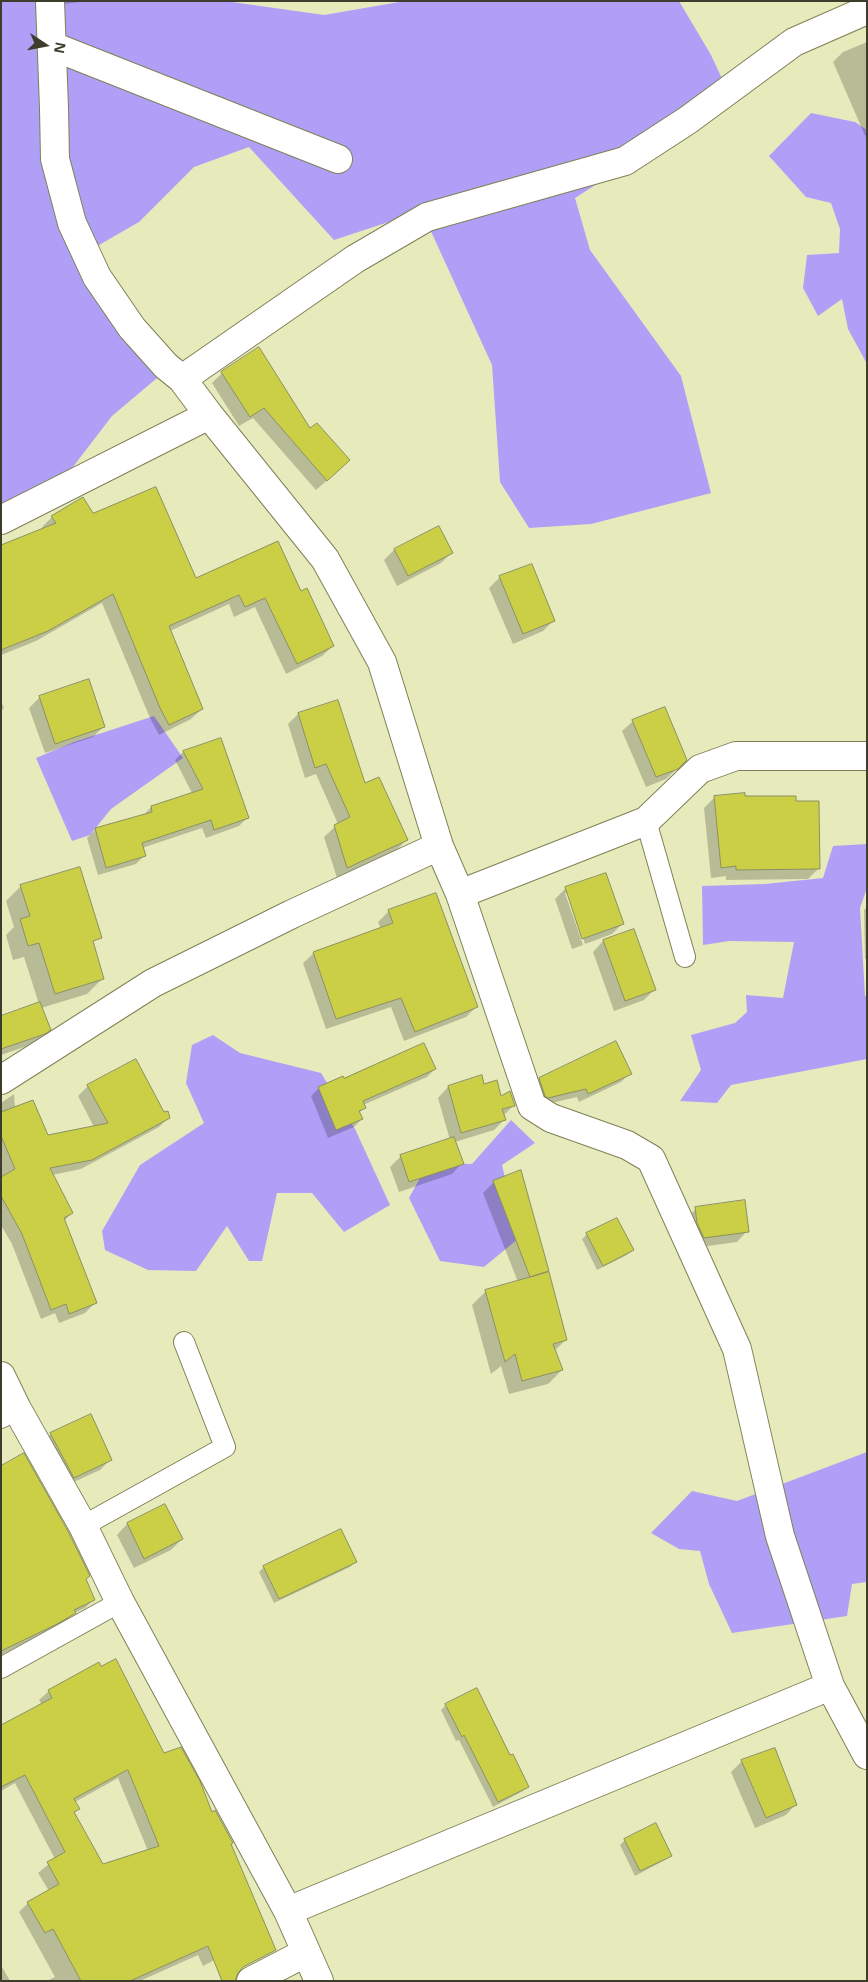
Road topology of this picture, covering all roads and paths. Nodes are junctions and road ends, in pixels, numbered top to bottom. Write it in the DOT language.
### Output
graph roads {
  1 [pos="50,1"];
  2 [pos="867,10"];
  3 [pos="52,46"];
  4 [pos="338,159"];
  5 [pos="182,379"];
  6 [pos="209,415"];
  7 [pos="1,520"];
  8 [pos="867,756"];
  9 [pos="646,821"];
  10 [pos="439,846"];
  11 [pos="460,894"];
  12 [pos="685,957"];
  13 [pos="1,1080"];
  14 [pos="184,1342"];
  15 [pos="1,1376"];
  16 [pos="9,1413"];
  17 [pos="83,1526"];
  18 [pos="120,1602"];
  19 [pos="1,1668"];
  20 [pos="830,1686"];
  21 [pos="867,1755"];
  22 [pos="288,1911"];
  23 [pos="305,1952"];
  24 [pos="251,1981"];
  25 [pos="319,1981"];
  1 -- 3 [label="street"];
  2 -- 5 [label="street"];
  3 -- 4 [label="street"];
  3 -- 5 [label="street"];
  5 -- 6 [label="street"];
  6 -- 7 [label="street"];
  6 -- 10 [label="street"];
  8 -- 9 [label="street"];
  9 -- 11 [label="street"];
  9 -- 12 [label="lane"];
  10 -- 11 [label="street"];
  10 -- 13 [label="street"];
  11 -- 20 [label="street"];
  14 -- 17 [label="lane"];
  15 -- 16 [label="street"];
  16 -- 17 [label="street"];
  17 -- 18 [label="street"];
  18 -- 19 [label="lane"];
  18 -- 22 [label="street"];
  20 -- 21 [label="street"];
  20 -- 22 [label="street"];
  22 -- 23 [label="street"];
  23 -- 24 [label="street"];
  23 -- 25 [label="street"];
}
